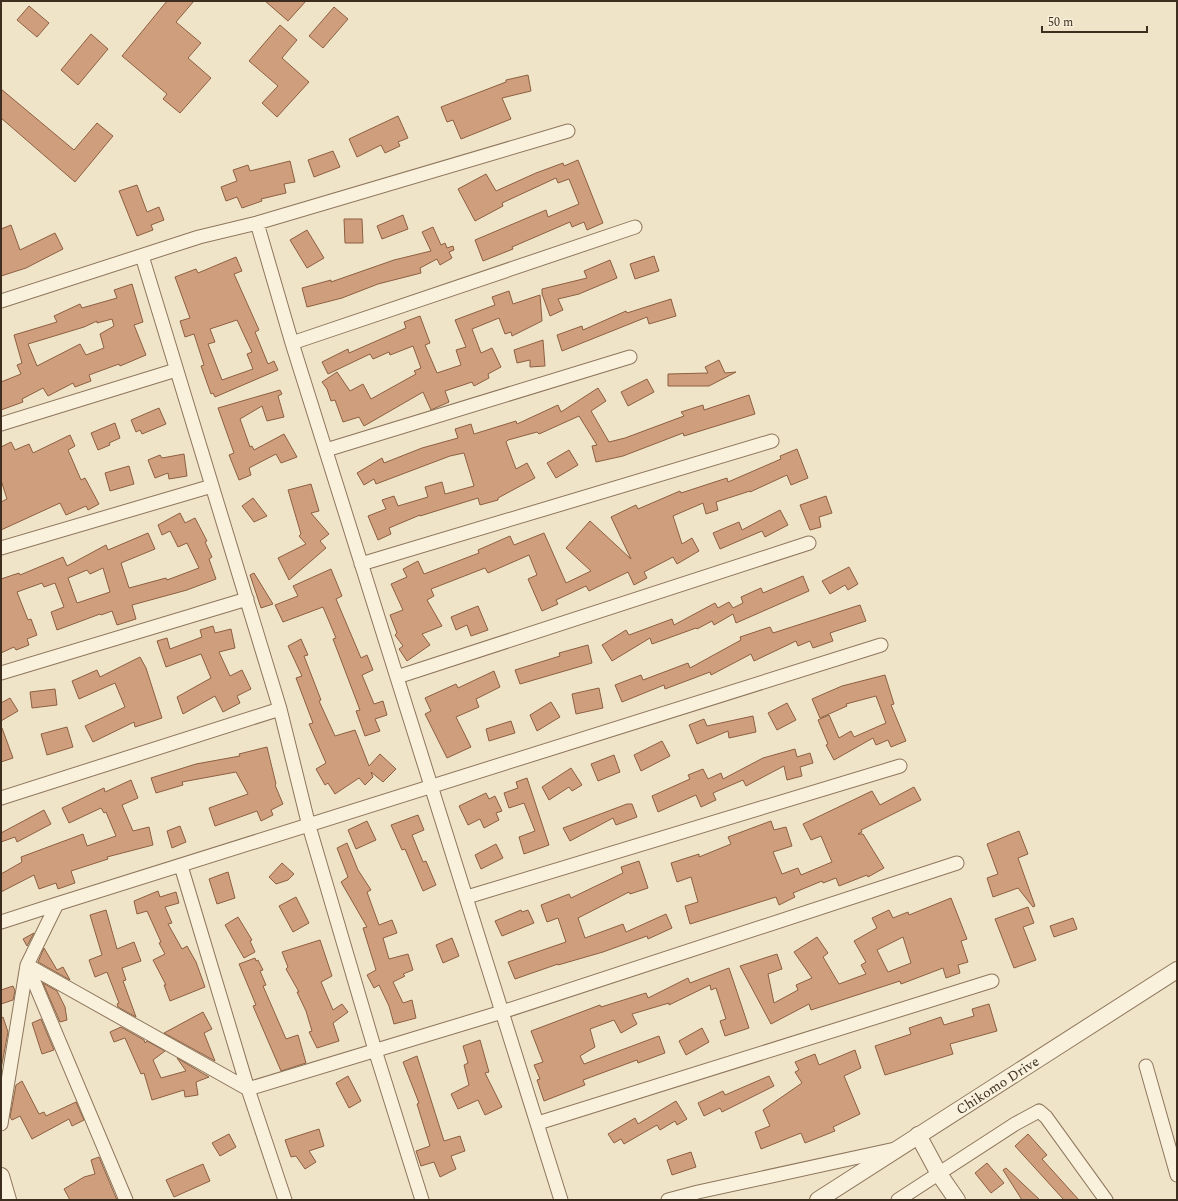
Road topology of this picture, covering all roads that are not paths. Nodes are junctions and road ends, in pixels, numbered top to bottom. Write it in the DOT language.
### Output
graph roads {
  1 [pos="568,131"];
  2 [pos="257,223"];
  3 [pos="635,227"];
  4 [pos="142,256"];
  5 [pos="1,301"];
  6 [pos="292,343"];
  7 [pos="630,357"];
  8 [pos="176,370"];
  9 [pos="1,424"];
  10 [pos="772,441"];
  11 [pos="326,450"];
  12 [pos="212,486"];
  13 [pos="809,543"];
  14 [pos="1,548"];
  15 [pos="362,564"];
  16 [pos="247,599"];
  17 [pos="881,645"];
  18 [pos="1,673"];
  19 [pos="397,677"];
  20 [pos="280,709"];
  21 [pos="900,766"];
  22 [pos="431,787"];
  23 [pos="1,798"];
  24 [pos="309,826"];
  25 [pos="956,863"];
  26 [pos="180,866"];
  27 [pos="467,897"];
  28 [pos="57,904"];
  29 [pos="1,922"];
  30 [pos="27,965"];
  31 [pos="1177,970"];
  32 [pos="992,981"];
  33 [pos="502,1012"];
  34 [pos="375,1050"];
  35 [pos="1146,1066"];
  36 [pos="248,1089"];
  37 [pos="538,1123"];
  38 [pos="1,1124"];
  39 [pos="918,1135"];
  40 [pos="897,1148"];
  41 [pos="939,1174"];
  42 [pos="1177,1175"];
  43 [pos="1,1176"];
  44 [pos="8,1200"];
  45 [pos="126,1200"];
  46 [pos="285,1200"];
  47 [pos="422,1200"];
  48 [pos="561,1200"];
  49 [pos="668,1200"];
  50 [pos="818,1200"];
  51 [pos="898,1200"];
  52 [pos="957,1200"];
  53 [pos="1106,1200"];
  1 -- 2 [label="street"];
  2 -- 4 [label="street"];
  2 -- 6 [label="street"];
  3 -- 6 [label="street"];
  4 -- 5 [label="street"];
  4 -- 8 [label="street"];
  6 -- 11 [label="street"];
  7 -- 11 [label="street"];
  8 -- 9 [label="street"];
  8 -- 12 [label="street"];
  10 -- 15 [label="street"];
  11 -- 15 [label="street"];
  12 -- 14 [label="street"];
  12 -- 16 [label="street"];
  13 -- 19 [label="street"];
  15 -- 19 [label="street"];
  16 -- 18 [label="street"];
  16 -- 20 [label="street"];
  17 -- 22 [label="street"];
  19 -- 22 [label="street"];
  20 -- 23 [label="street"];
  20 -- 24 [label="street"];
  21 -- 27 [label="street"];
  22 -- 24 [label="street"];
  22 -- 27 [label="street"];
  24 -- 26 [label="street"];
  24 -- 34 [label="street"];
  25 -- 33 [label="street"];
  26 -- 28 [label="street"];
  26 -- 36 [label="street"];
  27 -- 33 [label="street"];
  28 -- 29 [label="street"];
  28 -- 30 [label="street"];
  30 -- 36 [label="street"];
  30 -- 38 [label="street"];
  30 -- 45 [label="street"];
  31 -- 39 [label="street, Chikomo Drive"];
  32 -- 37 [label="street"];
  33 -- 34 [label="street"];
  33 -- 37 [label="street"];
  34 -- 36 [label="street"];
  34 -- 47 [label="street"];
  35 -- 42 [label="street"];
  36 -- 46 [label="street"];
  37 -- 48 [label="street"];
  39 -- 40 [label="street, Chikomo Drive"];
  39 -- 41 [label="street"];
  40 -- 49 [label="street"];
  40 -- 50 [label="street, Chikomo Drive"];
  41 -- 51 [label="street"];
  41 -- 52 [label="street"];
  41 -- 53 [label="street"];
  43 -- 44 [label="street"];
}
